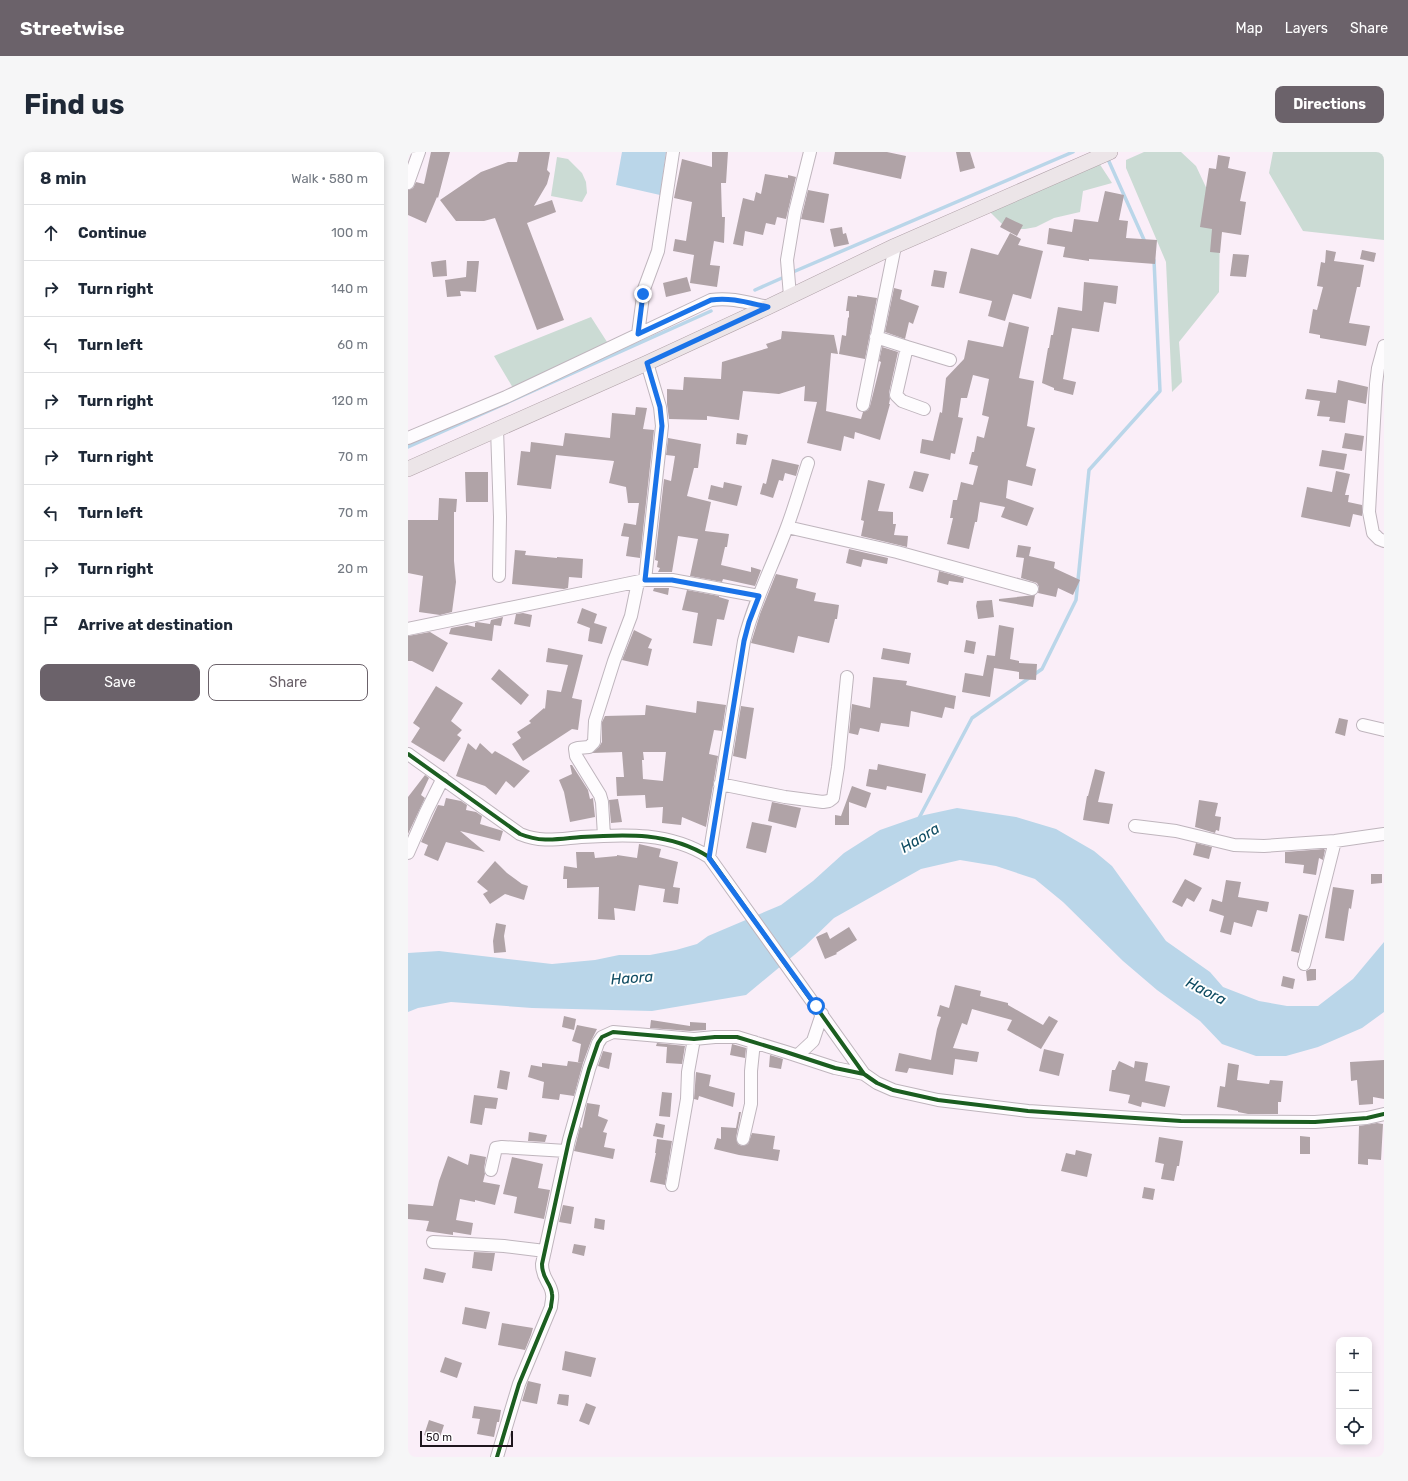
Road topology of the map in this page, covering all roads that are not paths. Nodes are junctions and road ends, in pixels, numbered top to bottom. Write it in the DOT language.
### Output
graph roads {
  1 [pos="419,152"];
  2 [pos="673,152"];
  3 [pos="810,152"];
  4 [pos="1105,154"];
  5 [pos="408,182"];
  6 [pos="895,246"];
  7 [pos="790,296"];
  8 [pos="768,307"];
  9 [pos="638,334"];
  10 [pos="876,337"];
  11 [pos="1384,346"];
  12 [pos="907,347"];
  13 [pos="950,360"];
  14 [pos="647,363"];
  15 [pos="863,404"];
  16 [pos="924,409"];
  17 [pos="497,429"];
  18 [pos="408,438"];
  19 [pos="808,463"];
  20 [pos="408,468"];
  21 [pos="787,527"];
  22 [pos="1384,541"];
  23 [pos="499,576"];
  24 [pos="642,581"];
  25 [pos="1032,589"];
  26 [pos="759,596"];
  27 [pos="408,629"];
  28 [pos="847,677"];
  29 [pos="1363,725"];
  30 [pos="1384,730"];
  31 [pos="408,754"];
  32 [pos="444,778"];
  33 [pos="720,784"];
  34 [pos="1135,826"];
  35 [pos="1384,834"];
  36 [pos="604,836"];
  37 [pos="1335,841"];
  38 [pos="408,853"];
  39 [pos="709,858"];
  40 [pos="1304,964"];
  41 [pos="819,1010"];
  42 [pos="694,1039"];
  43 [pos="754,1042"];
  44 [pos="798,1055"];
  45 [pos="864,1074"];
  46 [pos="1384,1114"];
  47 [pos="743,1139"];
  48 [pos="566,1151"];
  49 [pos="491,1170"];
  50 [pos="672,1185"];
  51 [pos="433,1242"];
  52 [pos="545,1251"];
  53 [pos="497,1457"];
  1 -- 5 [label="street"];
  2 -- 9 [label="street"];
  3 -- 7 [label="street"];
  4 -- 6 [label="main road"];
  6 -- 7 [label="main road"];
  6 -- 10 [label="street"];
  7 -- 8 [label="main road"];
  8 -- 9 [label="street"];
  8 -- 14 [label="main road"];
  9 -- 18 [label="street"];
  10 -- 12 [label="street"];
  10 -- 15 [label="street"];
  11 -- 22 [label="street"];
  12 -- 13 [label="street"];
  12 -- 16 [label="street"];
  14 -- 17 [label="main road"];
  14 -- 24 [label="street"];
  17 -- 20 [label="main road"];
  17 -- 23 [label="street"];
  19 -- 21 [label="street"];
  21 -- 25 [label="street"];
  21 -- 26 [label="street"];
  24 -- 26 [label="street"];
  24 -- 27 [label="street"];
  24 -- 36 [label="street"];
  26 -- 33 [label="street"];
  28 -- 33 [label="street"];
  29 -- 30 [label="street"];
  31 -- 32 [label="street"];
  32 -- 36 [label="street"];
  32 -- 38 [label="street"];
  33 -- 39 [label="street"];
  34 -- 37 [label="street"];
  35 -- 37 [label="street"];
  36 -- 39 [label="street"];
  37 -- 40 [label="street"];
  39 -- 41 [label="street"];
  41 -- 44 [label="street"];
  41 -- 45 [label="street"];
  42 -- 43 [label="street"];
  42 -- 48 [label="street"];
  42 -- 50 [label="street"];
  43 -- 44 [label="street"];
  43 -- 47 [label="street"];
  44 -- 45 [label="street"];
  45 -- 46 [label="street"];
  48 -- 49 [label="street"];
  48 -- 52 [label="street"];
  51 -- 52 [label="street"];
  52 -- 53 [label="street"];
}
